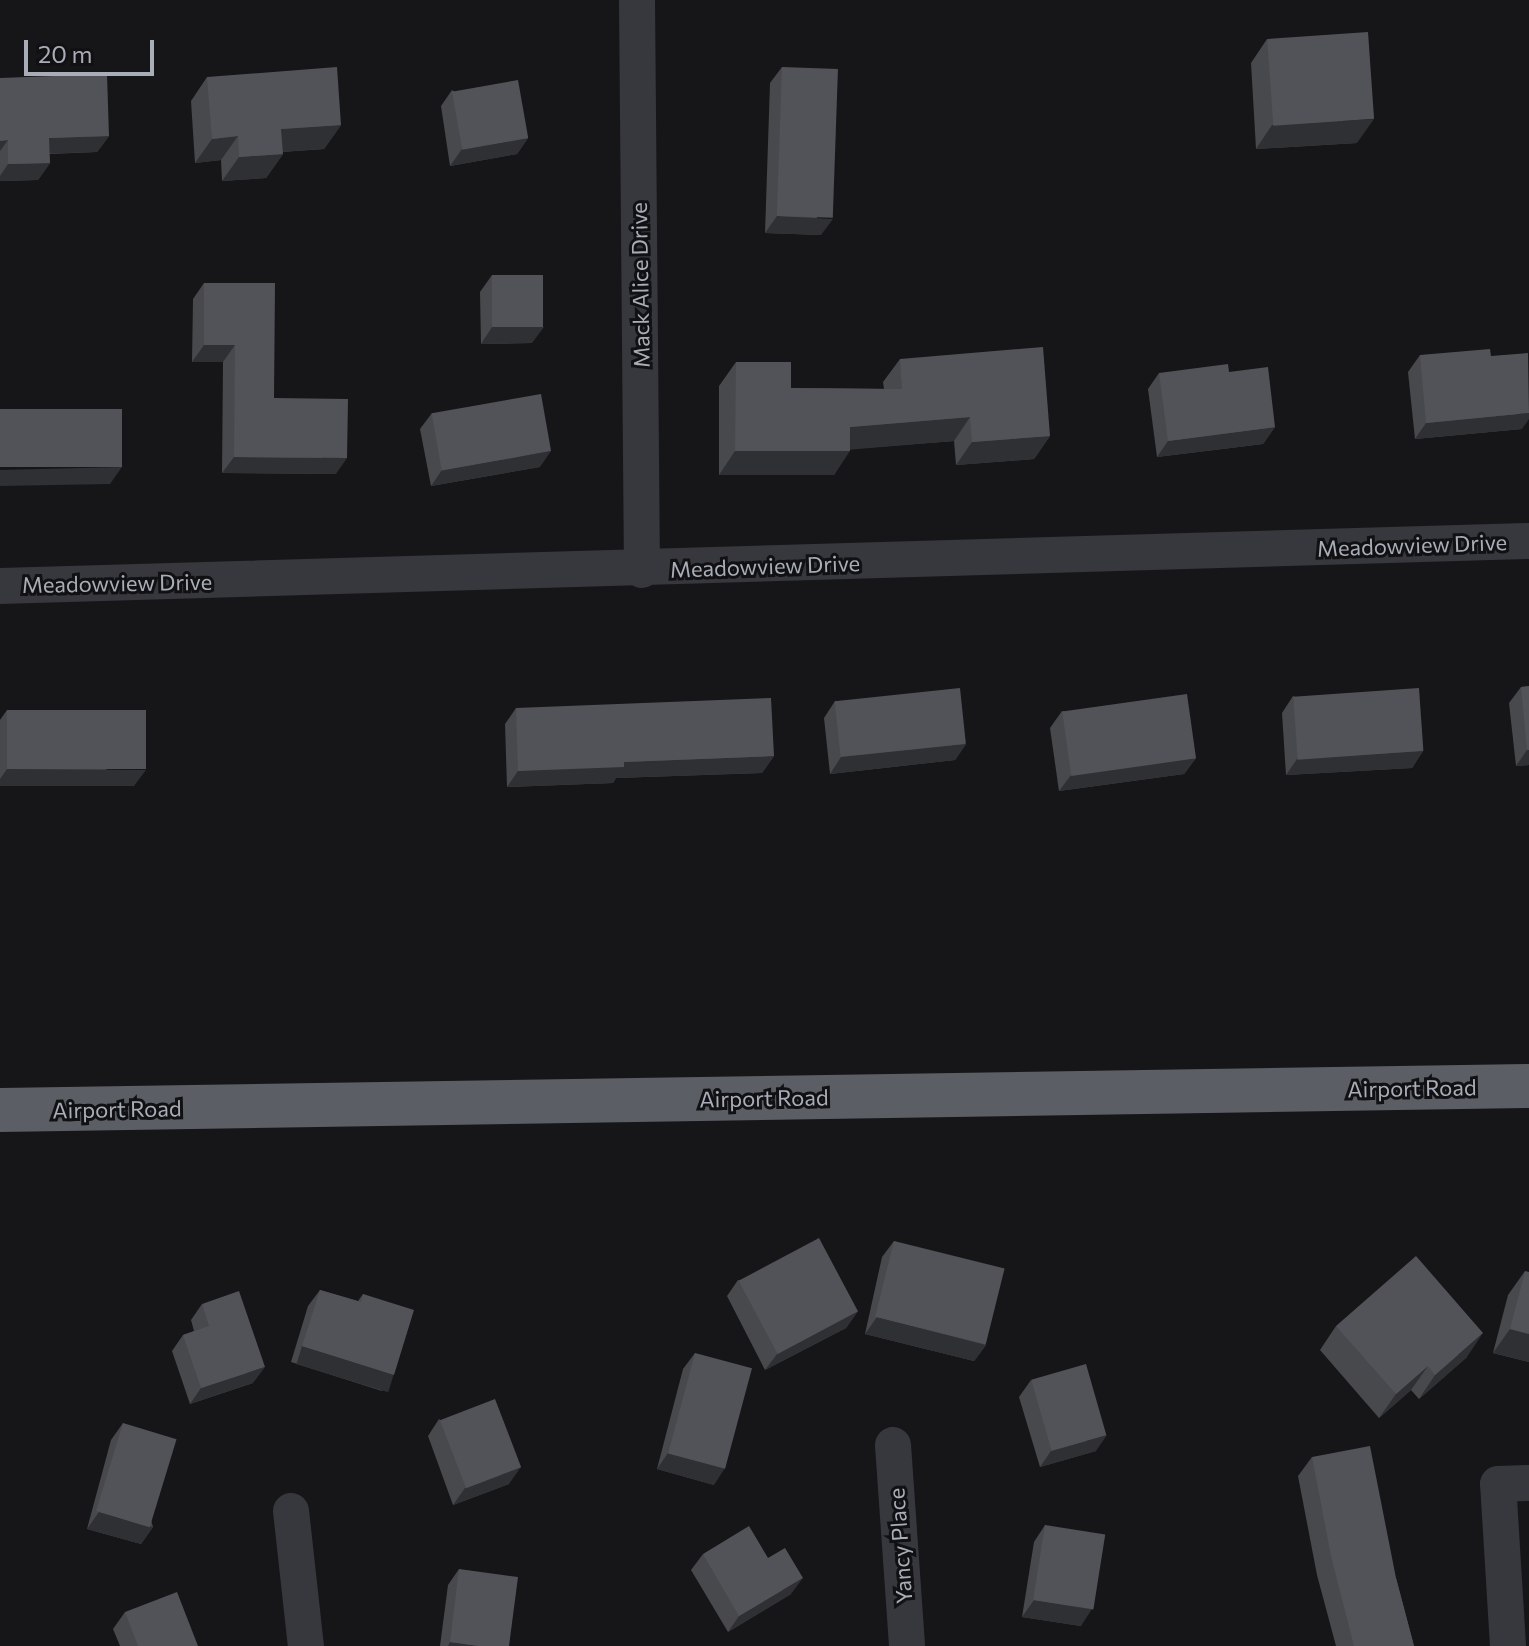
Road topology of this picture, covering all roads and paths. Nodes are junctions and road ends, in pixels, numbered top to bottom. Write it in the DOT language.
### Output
graph roads {
  1 [pos="637,0"];
  2 [pos="1529,541"];
  3 [pos="642,570"];
  4 [pos="0,586"];
  5 [pos="1529,1086"];
  6 [pos="0,1110"];
  7 [pos="893,1445"];
  8 [pos="1513,1484"];
  9 [pos="291,1511"];
  10 [pos="306,1646"];
  11 [pos="907,1646"];
  12 [pos="1508,1646"];
  1 -- 3 [label="street, Mack Alice Drive"];
  2 -- 3 [label="street, Meadowview Drive"];
  3 -- 4 [label="street, Meadowview Drive"];
  5 -- 6 [label="highway, Airport Road"];
  7 -- 11 [label="street, Yancy Place"];
  8 -- 12 [label="street"];
  9 -- 10 [label="street"];
}
